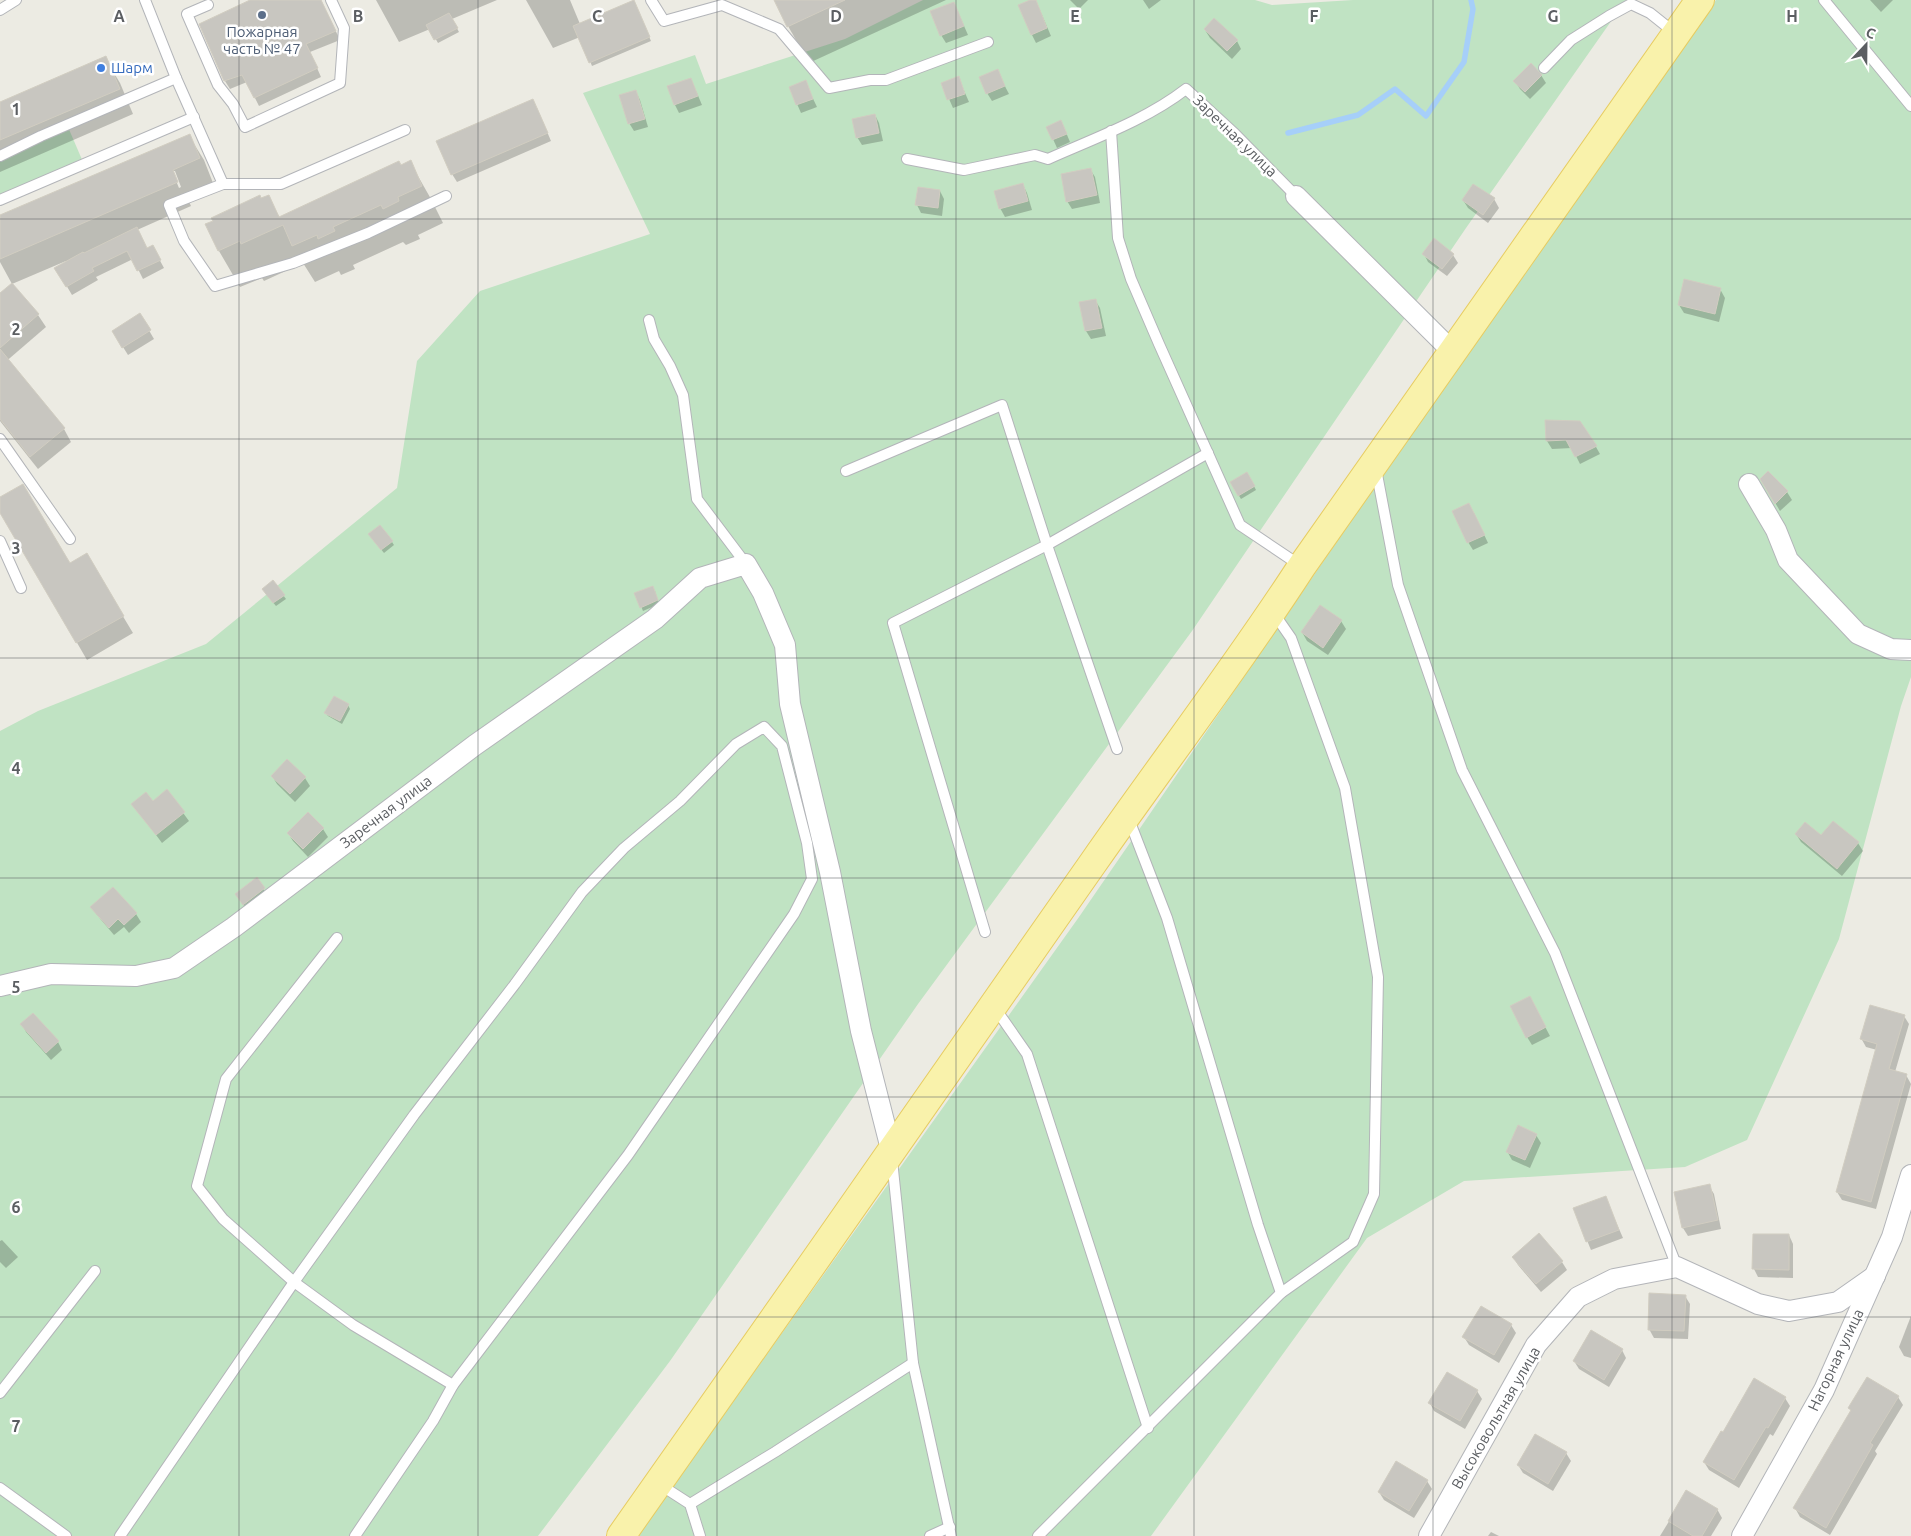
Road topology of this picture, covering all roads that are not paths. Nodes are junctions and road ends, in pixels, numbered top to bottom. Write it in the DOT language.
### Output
graph roads {
  1 [pos="16,0"];
  2 [pos="145,0"];
  3 [pos="331,0"];
  4 [pos="651,0"];
  5 [pos="1700,0"];
  6 [pos="1824,0"];
  7 [pos="208,6"];
  8 [pos="0,10"];
  9 [pos="1676,34"];
  10 [pos="988,42"];
  11 [pos="1544,68"];
  12 [pos="176,78"];
  13 [pos="1911,106"];
  14 [pos="194,117"];
  15 [pos="405,130"];
  16 [pos="1111,131"];
  17 [pos="0,156"];
  18 [pos="907,159"];
  19 [pos="223,184"];
  20 [pos="446,196"];
  21 [pos="1296,196"];
  22 [pos="0,200"];
  23 [pos="650,320"];
  24 [pos="1453,352"];
  25 [pos="0,438"];
  26 [pos="1208,452"];
  27 [pos="1374,463"];
  28 [pos="846,471"];
  29 [pos="1749,484"];
  30 [pos="70,539"];
  31 [pos="0,541"];
  32 [pos="1047,545"];
  33 [pos="746,564"];
  34 [pos="1302,566"];
  35 [pos="21,588"];
  36 [pos="1273,611"];
  37 [pos="1911,650"];
  38 [pos="1117,749"];
  39 [pos="1127,814"];
  40 [pos="985,932"];
  41 [pos="337,938"];
  42 [pos="0,986"];
  43 [pos="994,1005"];
  44 [pos="892,1153"];
  45 [pos="1911,1175"];
  46 [pos="1677,1267"];
  47 [pos="95,1271"];
  48 [pos="1874,1276"];
  49 [pos="294,1282"];
  50 [pos="1281,1293"];
  51 [pos="913,1363"];
  52 [pos="453,1385"];
  53 [pos="0,1393"];
  54 [pos="1148,1428"];
  55 [pos="659,1484"];
  56 [pos="0,1488"];
  57 [pos="690,1504"];
  58 [pos="951,1531"];
  59 [pos="66,1536"];
  60 [pos="120,1536"];
  61 [pos="355,1536"];
  62 [pos="622,1536"];
  63 [pos="700,1536"];
  64 [pos="930,1536"];
  65 [pos="1038,1536"];
  66 [pos="1430,1536"];
  67 [pos="1742,1536"];
  1 -- 8 [label="lane"];
  2 -- 12 [label="lane"];
  3 -- 7 [label="lane"];
  4 -- 10 [label="lane"];
  5 -- 9 [label="main road"];
  6 -- 13 [label="lane"];
  9 -- 11 [label="lane"];
  9 -- 24 [label="main road"];
  12 -- 14 [label="lane"];
  12 -- 17 [label="lane"];
  14 -- 19 [label="lane"];
  14 -- 22 [label="lane"];
  15 -- 19 [label="lane"];
  16 -- 18 [label="lane, Заречная улица"];
  16 -- 21 [label="lane, Заречная улица"];
  16 -- 26 [label="lane"];
  19 -- 20 [label="lane"];
  21 -- 24 [label="street, Заречная улица"];
  23 -- 33 [label="lane"];
  24 -- 27 [label="main road"];
  25 -- 30 [label="lane"];
  26 -- 32 [label="lane"];
  26 -- 34 [label="lane"];
  27 -- 34 [label="main road"];
  27 -- 46 [label="lane"];
  28 -- 32 [label="lane"];
  29 -- 37 [label="street"];
  31 -- 35 [label="lane"];
  32 -- 38 [label="lane"];
  32 -- 40 [label="lane"];
  33 -- 42 [label="street, Заречная улица"];
  33 -- 44 [label="street"];
  34 -- 36 [label="main road"];
  36 -- 39 [label="main road"];
  36 -- 50 [label="lane"];
  39 -- 43 [label="main road"];
  39 -- 50 [label="lane"];
  41 -- 49 [label="lane"];
  43 -- 44 [label="main road"];
  43 -- 54 [label="lane"];
  44 -- 51 [label="lane"];
  44 -- 55 [label="main road"];
  45 -- 48 [label="street, Нагорная улица"];
  46 -- 48 [label="street"];
  46 -- 66 [label="street, Высоковольтная улица"];
  47 -- 53 [label="lane"];
  48 -- 67 [label="street, Нагорная улица"];
  49 -- 52 [label="lane"];
  49 -- 52 [label="lane"];
  49 -- 60 [label="lane"];
  50 -- 54 [label="lane"];
  51 -- 57 [label="lane"];
  51 -- 58 [label="lane"];
  52 -- 61 [label="lane"];
  54 -- 65 [label="lane"];
  55 -- 57 [label="lane"];
  55 -- 62 [label="main road"];
  56 -- 59 [label="lane"];
  57 -- 63 [label="lane"];
  58 -- 64 [label="lane"];
}
